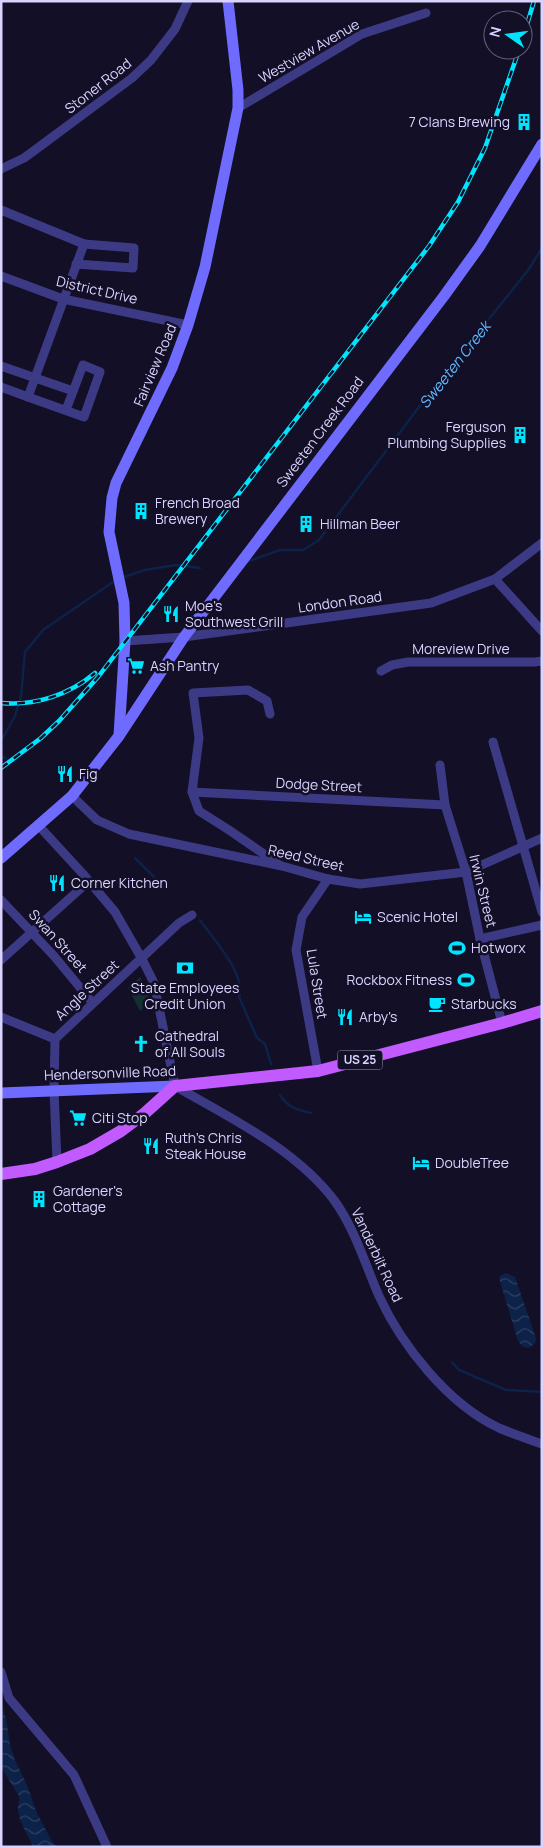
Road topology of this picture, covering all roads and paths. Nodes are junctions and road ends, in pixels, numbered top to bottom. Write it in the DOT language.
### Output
graph roads {
  1 [pos="188,1"];
  2 [pos="228,1"];
  3 [pos="426,13"];
  4 [pos="238,108"];
  5 [pos="542,144"];
  6 [pos="1,170"];
  7 [pos="1,210"];
  8 [pos="84,244"];
  9 [pos="76,264"];
  10 [pos="1,276"];
  11 [pos="63,299"];
  12 [pos="188,325"];
  13 [pos="1,366"];
  14 [pos="35,378"];
  15 [pos="1,387"];
  16 [pos="73,391"];
  17 [pos="28,397"];
  18 [pos="66,410"];
  19 [pos="542,543"];
  20 [pos="494,579"];
  21 [pos="542,631"];
  22 [pos="184,637"];
  23 [pos="126,641"];
  24 [pos="542,661"];
  25 [pos="381,671"];
  26 [pos="270,714"];
  27 [pos="120,736"];
  28 [pos="493,742"];
  29 [pos="440,766"];
  30 [pos="192,792"];
  31 [pos="72,796"];
  32 [pos="444,805"];
  33 [pos="38,825"];
  34 [pos="542,838"];
  35 [pos="523,845"];
  36 [pos="1,858"];
  37 [pos="282,866"];
  38 [pos="466,872"];
  39 [pos="328,879"];
  40 [pos="89,881"];
  41 [pos="1,900"];
  42 [pos="542,912"];
  43 [pos="192,915"];
  44 [pos="542,925"];
  45 [pos="32,932"];
  46 [pos="480,939"];
  47 [pos="142,959"];
  48 [pos="1,960"];
  49 [pos="92,1002"];
  50 [pos="542,1011"];
  51 [pos="1,1017"];
  52 [pos="502,1023"];
  53 [pos="55,1038"];
  54 [pos="318,1071"];
  55 [pos="175,1086"];
  56 [pos="54,1090"];
  57 [pos="1,1093"];
  58 [pos="57,1162"];
  59 [pos="1,1174"];
  60 [pos="542,1444"];
  61 [pos="1,1672"];
  62 [pos="108,1847"];
  1 -- 6 [label="street, Stoner Road"];
  2 -- 4 [label="main road, Fairview Road"];
  3 -- 4 [label="street, Westview Avenue"];
  4 -- 12 [label="main road, Fairview Road"];
  5 -- 22 [label="main road, Sweeten Creek Road"];
  7 -- 8 [label="street"];
  8 -- 9 [label="street"];
  8 -- 9 [label="street"];
  9 -- 11 [label="street"];
  10 -- 11 [label="street, District Drive"];
  11 -- 12 [label="street, District Drive"];
  11 -- 14 [label="street"];
  12 -- 23 [label="main road, Fairview Road"];
  13 -- 14 [label="street"];
  14 -- 16 [label="street"];
  14 -- 17 [label="street"];
  15 -- 17 [label="street"];
  16 -- 18 [label="street"];
  16 -- 18 [label="street"];
  17 -- 18 [label="street"];
  19 -- 20 [label="street, London Road"];
  20 -- 21 [label="street"];
  20 -- 22 [label="street, London Road"];
  22 -- 23 [label="street, London Road"];
  22 -- 27 [label="main road, Sweeten Creek Road"];
  23 -- 27 [label="main road, Fairview Road"];
  24 -- 25 [label="street, Moreview Drive"];
  26 -- 30 [label="street"];
  27 -- 31 [label="main road, Sweeten Creek Road"];
  28 -- 35 [label="street"];
  29 -- 32 [label="street, Irwin Street"];
  30 -- 32 [label="street, Dodge Street"];
  30 -- 37 [label="street"];
  31 -- 33 [label="main road, Sweeten Creek Road"];
  31 -- 37 [label="street, Reed Street"];
  32 -- 38 [label="street, Irwin Street"];
  33 -- 36 [label="main road, Sweeten Creek Road"];
  33 -- 40 [label="street"];
  34 -- 35 [label="street, Reed Street"];
  35 -- 38 [label="street, Reed Street"];
  35 -- 42 [label="street"];
  37 -- 39 [label="street, Reed Street"];
  38 -- 39 [label="street, Reed Street"];
  38 -- 46 [label="street, Irwin Street"];
  39 -- 54 [label="street, Lula Street"];
  40 -- 45 [label="street"];
  40 -- 47 [label="street"];
  41 -- 45 [label="street, Swan Street"];
  43 -- 47 [label="street, Angle Street"];
  44 -- 46 [label="street"];
  45 -- 48 [label="street"];
  45 -- 49 [label="street, Swan Street"];
  46 -- 52 [label="street, Irwin Street"];
  47 -- 49 [label="street, Angle Street"];
  47 -- 55 [label="street"];
  49 -- 53 [label="street, Angle Street"];
  50 -- 52 [label="main road, Hendersonville Road / US 25"];
  51 -- 53 [label="street"];
  52 -- 54 [label="main road, Hendersonville Road / US 25"];
  53 -- 56 [label="street, Angle Street"];
  54 -- 55 [label="main road, Hendersonville Road / US 25"];
  55 -- 56 [label="main road, Hendersonville Road"];
  55 -- 58 [label="main road"];
  55 -- 60 [label="street, Vanderbilt Road"];
  56 -- 57 [label="main road, Hendersonville Road"];
  56 -- 58 [label="street, Angle Street"];
  58 -- 59 [label="main road"];
  61 -- 62 [label="street"];
}
